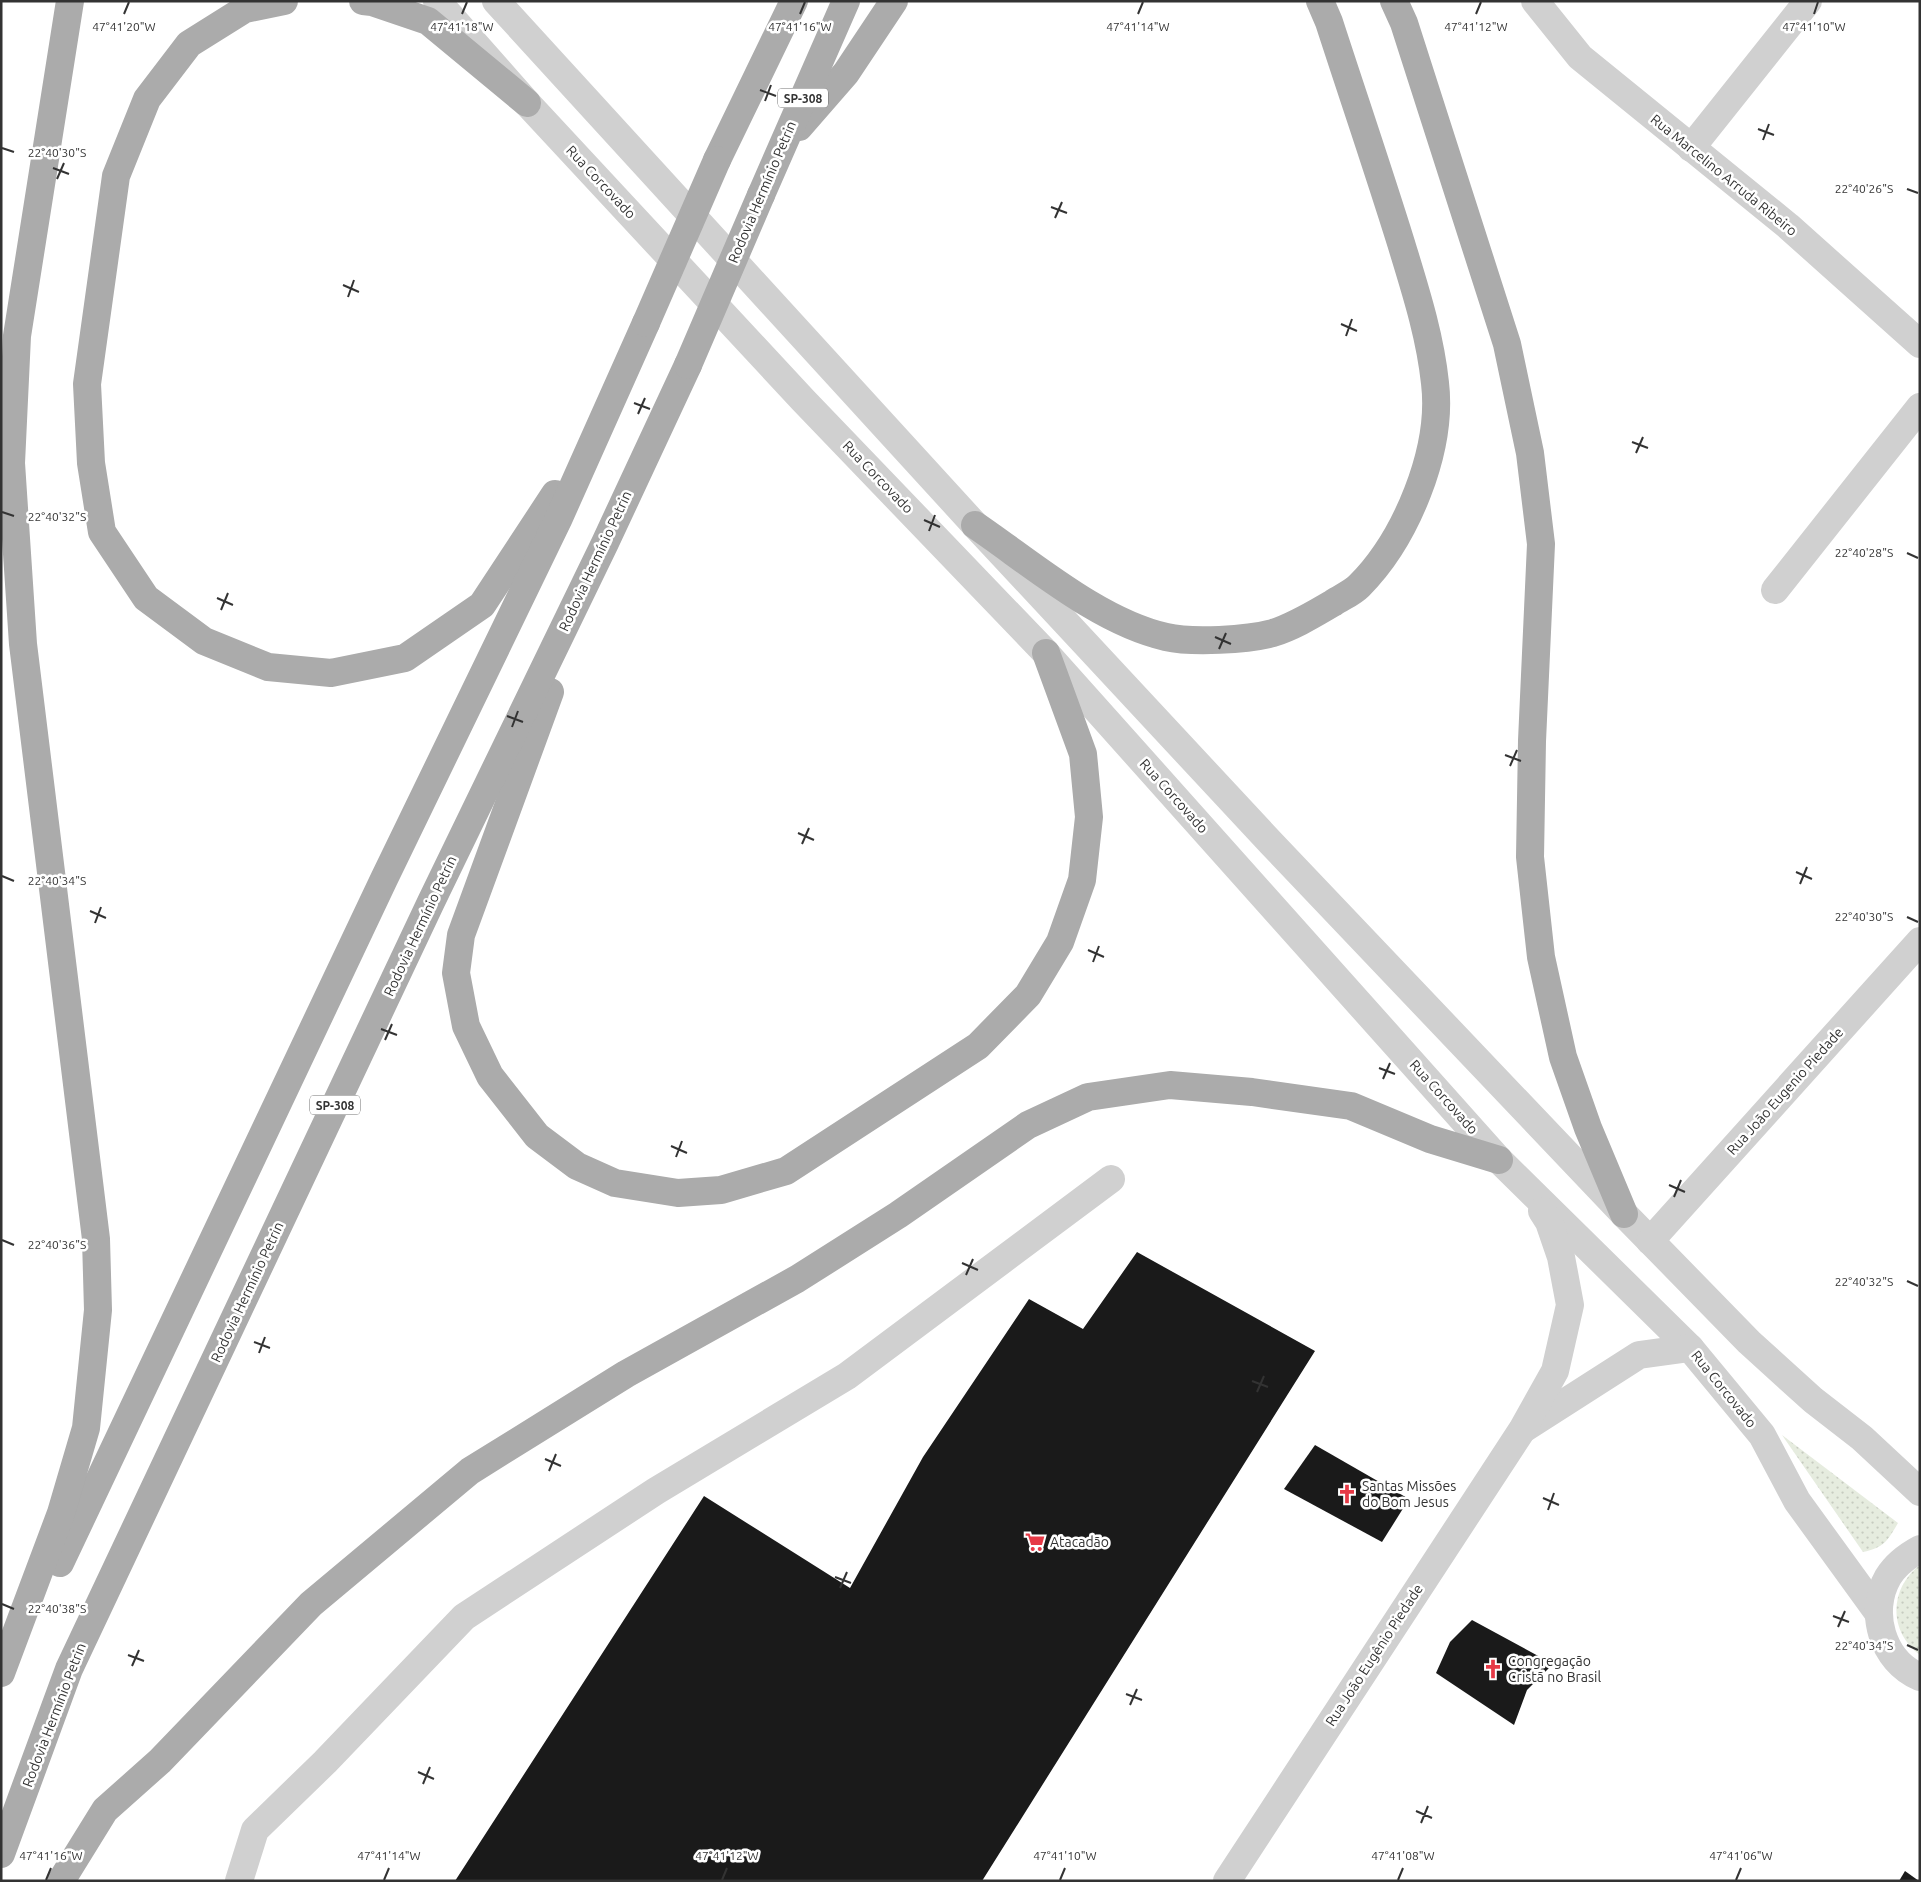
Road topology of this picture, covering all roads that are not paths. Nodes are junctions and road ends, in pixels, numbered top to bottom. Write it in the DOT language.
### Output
graph roads {
  1 [pos="70,1"];
  2 [pos="284,1"];
  3 [pos="363,1"];
  4 [pos="436,1"];
  5 [pos="496,1"];
  6 [pos="794,1"];
  7 [pos="846,1"];
  8 [pos="894,1"];
  9 [pos="1320,1"];
  10 [pos="1394,1"];
  11 [pos="1535,1"];
  12 [pos="1808,1"];
  13 [pos="527,103"];
  14 [pos="1691,148"];
  15 [pos="780,149"];
  16 [pos="1920,344"];
  17 [pos="610,406"];
  18 [pos="1920,407"];
  19 [pos="975,525"];
  20 [pos="605,543"];
  21 [pos="1775,590"];
  22 [pos="1046,653"];
  23 [pos="1920,941"];
  24 [pos="1500,1160"];
  25 [pos="1111,1179"];
  26 [pos="1526,1188"];
  27 [pos="1624,1214"];
  28 [pos="1650,1241"];
  29 [pos="1690,1348"];
  30 [pos="1522,1430"];
  31 [pos="1920,1492"];
  32 [pos="1920,1549"];
  33 [pos="1879,1614"];
  34 [pos="1,1673"];
  35 [pos="1920,1677"];
  36 [pos="1,1687"];
  37 [pos="1,1854"];
  38 [pos="61,1881"];
  39 [pos="239,1881"];
  40 [pos="1227,1881"];
  1 -- 34 [label="main road"];
  2 -- 17 [label="main road"];
  3 -- 13 [label="main road"];
  4 -- 13 [label="street, Rua Corcovado"];
  5 -- 19 [label="street"];
  6 -- 17 [label="main road, bridge"];
  7 -- 15 [label="main road, Rodovia Hermínio Petrin / SP-308"];
  8 -- 15 [label="main road"];
  9 -- 19 [label="main road"];
  10 -- 27 [label="main road"];
  11 -- 14 [label="street, Rua Marcelino Arruda Ribeiro"];
  12 -- 14 [label="street"];
  13 -- 22 [label="street, Rua Corcovado"];
  14 -- 16 [label="street, Rua Marcelino Arruda Ribeiro"];
  15 -- 20 [label="main road, Rodovia Hermínio Petrin / SP-308, bridge"];
  17 -- 36 [label="main road"];
  18 -- 21 [label="street"];
  19 -- 27 [label="street"];
  20 -- 22 [label="main road"];
  20 -- 37 [label="main road, Rodovia Hermínio Petrin / SP-308"];
  22 -- 24 [label="street, Rua Corcovado"];
  23 -- 28 [label="street, Rua João Eugenio Piedade"];
  24 -- 26 [label="street, Rua Corcovado"];
  24 -- 38 [label="main road"];
  25 -- 39 [label="street"];
  26 -- 29 [label="street, Rua Corcovado"];
  26 -- 30 [label="street, Rua João Eugênio Piedade"];
  27 -- 28 [label="street"];
  28 -- 31 [label="street"];
  29 -- 30 [label="street, Rua João Eugênio Piedade"];
  29 -- 33 [label="street, Rua Corcovado"];
  30 -- 40 [label="street, Rua João Eugênio Piedade"];
  32 -- 33 [label="street"];
  33 -- 35 [label="street"];
}
